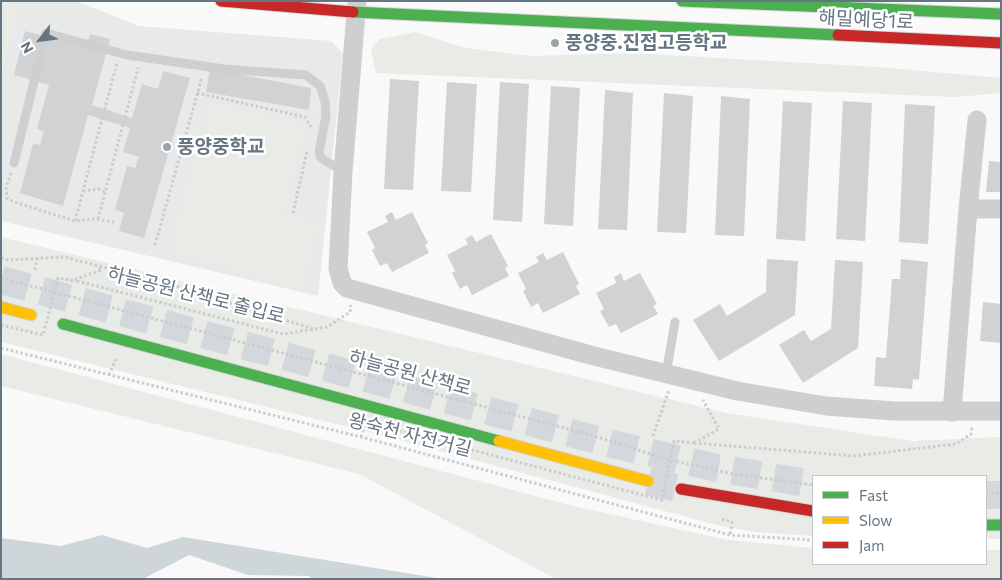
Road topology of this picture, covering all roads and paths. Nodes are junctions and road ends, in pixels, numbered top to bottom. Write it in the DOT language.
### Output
graph roads {
  1 [pos="220,1"];
  2 [pos="684,1"];
  3 [pos="357,7"];
  4 [pos="1001,14"];
  5 [pos="1001,43"];
  6 [pos="120,53"];
  7 [pos="141,57"];
  8 [pos="205,66"];
  9 [pos="197,93"];
  10 [pos="977,120"];
  11 [pos="312,129"];
  12 [pos="308,148"];
  13 [pos="14,163"];
  14 [pos="342,172"];
  15 [pos="83,191"];
  16 [pos="106,192"];
  17 [pos="968,209"];
  18 [pos="1001,209"];
  19 [pos="293,213"];
  20 [pos="98,220"];
  21 [pos="74,222"];
  22 [pos="114,222"];
  23 [pos="155,245"];
  24 [pos="1,258"];
  25 [pos="37,258"];
  26 [pos="96,265"];
  27 [pos="35,270"];
  28 [pos="1,278"];
  29 [pos="70,281"];
  30 [pos="352,291"];
  31 [pos="54,292"];
  32 [pos="1,307"];
  33 [pos="32,315"];
  34 [pos="675,322"];
  35 [pos="63,324"];
  36 [pos="1,325"];
  37 [pos="314,329"];
  38 [pos="1,348"];
  39 [pos="116,357"];
  40 [pos="109,375"];
  41 [pos="670,375"];
  42 [pos="1001,411"];
  43 [pos="710,412"];
  44 [pos="952,412"];
  45 [pos="973,412"];
  46 [pos="653,436"];
  47 [pos="361,437"];
  48 [pos="694,443"];
  49 [pos="670,460"];
  50 [pos="648,481"];
  51 [pos="812,485"];
  52 [pos="680,489"];
  53 [pos="987,493"];
  54 [pos="1001,493"];
  55 [pos="812,511"];
  56 [pos="732,522"];
  57 [pos="987,525"];
  58 [pos="1001,525"];
  59 [pos="730,535"];
  60 [pos="812,540"];
  1 -- 3 [label="main road, 해밀예당1로"];
  2 -- 4 [label="main road, 해밀예당1로"];
  3 -- 5 [label="main road, 해밀예당1로"];
  3 -- 14 [label="street"];
  6 -- 7 [label="lane"];
  6 -- 13 [label="lane"];
  6 -- 15 [label="path"];
  7 -- 8 [label="lane"];
  7 -- 16 [label="path"];
  8 -- 9 [label="path"];
  8 -- 14 [label="lane"];
  9 -- 11 [label="path"];
  9 -- 23 [label="path"];
  10 -- 17 [label="street"];
  12 -- 19 [label="path"];
  13 -- 21 [label="path"];
  14 -- 30 [label="street"];
  15 -- 16 [label="path"];
  15 -- 21 [label="path"];
  16 -- 20 [label="path"];
  17 -- 18 [label="street"];
  17 -- 44 [label="street"];
  20 -- 21 [label="path"];
  20 -- 22 [label="path"];
  24 -- 25 [label="path"];
  25 -- 26 [label="path"];
  25 -- 27 [label="path"];
  26 -- 29 [label="path, 하늘공원 산책로 출입로"];
  26 -- 37 [label="path"];
  28 -- 31 [label="path, 하늘공원 산책로, bridge"];
  29 -- 31 [label="path, 하늘공원 산책로 출입로, bridge"];
  29 -- 37 [label="path, 하늘공원 산책로 출입로"];
  30 -- 37 [label="path, 하늘공원 산책로 출입로"];
  30 -- 41 [label="street"];
  31 -- 36 [label="path, bridge"];
  31 -- 49 [label="path, 하늘공원 산책로, bridge"];
  32 -- 33 [label="main road"];
  34 -- 41 [label="lane"];
  35 -- 50 [label="main road"];
  38 -- 40 [label="path, 왕숙천 자전거길"];
  39 -- 40 [label="path"];
  40 -- 47 [label="path, 왕숙천 자전거길"];
  41 -- 44 [label="street"];
  41 -- 46 [label="path"];
  42 -- 45 [label="street"];
  43 -- 48 [label="path"];
  44 -- 45 [label="street"];
  45 -- 48 [label="path"];
  47 -- 49 [label="path, bridge"];
  47 -- 59 [label="path, 왕숙천 자전거길"];
  48 -- 49 [label="path, bridge"];
  49 -- 51 [label="path, 하늘공원 산책로, bridge"];
  52 -- 55 [label="main road"];
  53 -- 54 [label="path"];
  56 -- 59 [label="path"];
  57 -- 58 [label="main road"];
  59 -- 60 [label="path, 왕숙천 자전거길"];
}
